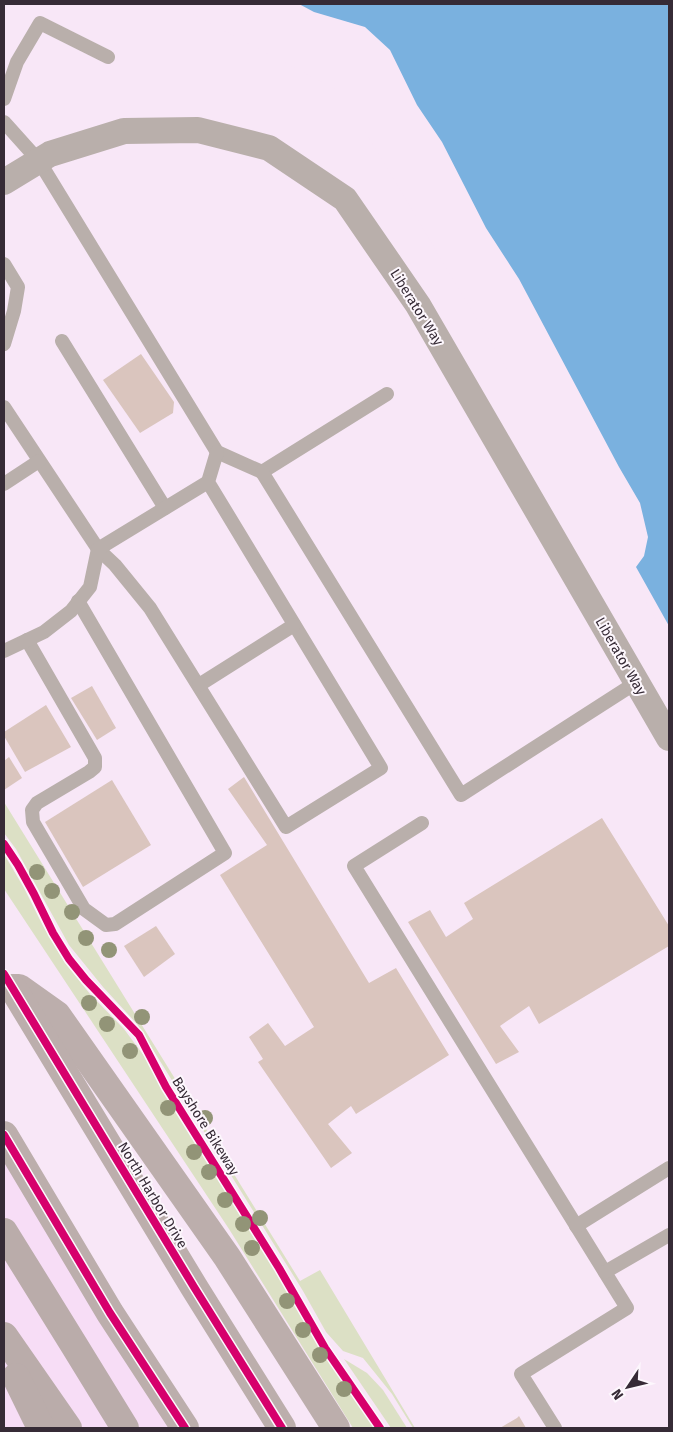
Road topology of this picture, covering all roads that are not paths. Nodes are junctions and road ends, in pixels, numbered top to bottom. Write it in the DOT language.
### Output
graph roads {
  1 [pos="108,58"];
  2 [pos="4,99"];
  3 [pos="4,122"];
  4 [pos="39,161"];
  5 [pos="4,182"];
  6 [pos="4,264"];
  7 [pos="62,341"];
  8 [pos="4,344"];
  9 [pos="387,394"];
  10 [pos="4,407"];
  11 [pos="217,452"];
  12 [pos="40,461"];
  13 [pos="262,472"];
  14 [pos="208,482"];
  15 [pos="4,484"];
  16 [pos="165,508"];
  17 [pos="98,549"];
  18 [pos="78,601"];
  19 [pos="294,625"];
  20 [pos="26,640"];
  21 [pos="4,651"];
  22 [pos="637,682"];
  23 [pos="199,685"];
  24 [pos="669,738"];
  25 [pos="422,823"];
  26 [pos="8,981"];
  27 [pos="4,1135"];
  28 [pos="669,1168"];
  29 [pos="576,1226"];
  30 [pos="4,1232"];
  31 [pos="669,1235"];
  32 [pos="605,1272"];
  33 [pos="4,1336"];
  34 [pos="4,1354"];
  35 [pos="41,1428"];
  36 [pos="68,1428"];
  37 [pos="125,1428"];
  38 [pos="185,1428"];
  39 [pos="282,1428"];
  40 [pos="336,1428"];
  41 [pos="555,1428"];
  1 -- 2 [label="lane"];
  3 -- 4 [label="lane"];
  4 -- 5 [label="street, Liberator Way"];
  4 -- 11 [label="lane"];
  4 -- 22 [label="street, Liberator Way"];
  6 -- 8 [label="lane"];
  7 -- 16 [label="lane"];
  9 -- 13 [label="lane"];
  10 -- 12 [label="lane"];
  11 -- 13 [label="lane"];
  11 -- 14 [label="lane"];
  12 -- 15 [label="lane"];
  12 -- 17 [label="lane"];
  13 -- 22 [label="lane"];
  14 -- 16 [label="lane"];
  14 -- 19 [label="lane"];
  16 -- 17 [label="lane"];
  17 -- 18 [label="lane"];
  17 -- 23 [label="lane"];
  18 -- 20 [label="lane"];
  18 -- 20 [label="lane"];
  19 -- 23 [label="lane"];
  19 -- 23 [label="lane"];
  20 -- 21 [label="lane"];
  22 -- 24 [label="street, Liberator Way"];
  25 -- 29 [label="lane"];
  26 -- 39 [label="main road, North Harbor Drive"];
  26 -- 40 [label="main road"];
  27 -- 38 [label="main road"];
  28 -- 29 [label="lane"];
  29 -- 32 [label="lane"];
  30 -- 37 [label="main road"];
  31 -- 32 [label="lane"];
  32 -- 41 [label="lane"];
  33 -- 36 [label="main road"];
  34 -- 35 [label="main road"];
}
